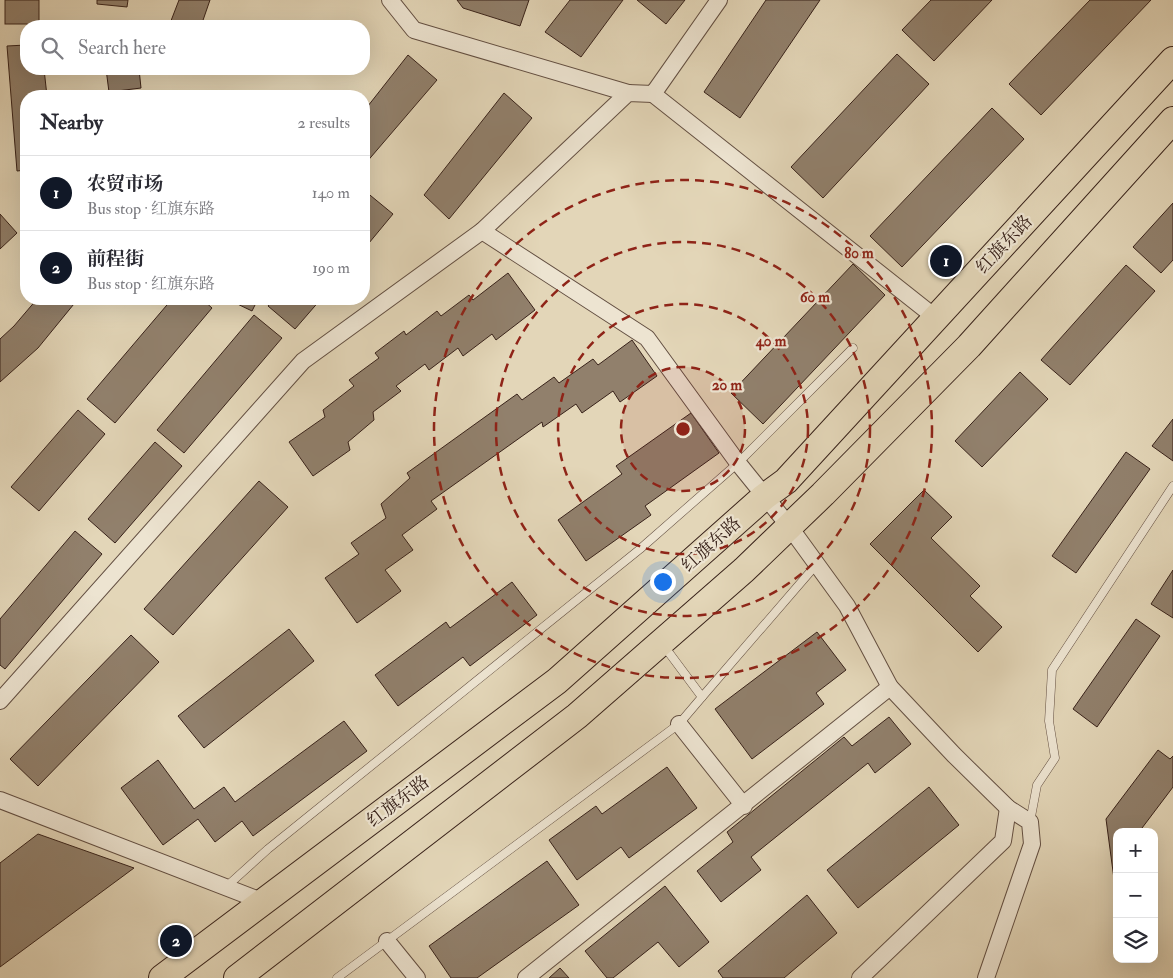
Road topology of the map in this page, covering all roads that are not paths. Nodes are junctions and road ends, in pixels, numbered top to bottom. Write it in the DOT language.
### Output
graph roads {
  1 [pos="390,0"];
  2 [pos="719,0"];
  3 [pos="1173,60"];
  4 [pos="628,93"];
  5 [pos="653,94"];
  6 [pos="1173,120"];
  7 [pos="482,231"];
  8 [pos="936,318"];
  9 [pos="853,348"];
  10 [pos="738,464"];
  11 [pos="1173,486"];
  12 [pos="764,497"];
  13 [pos="789,526"];
  14 [pos="816,565"];
  15 [pos="662,643"];
  16 [pos="890,687"];
  17 [pos="702,697"];
  18 [pos="0,701"];
  19 [pos="679,724"];
  20 [pos="0,800"];
  21 [pos="744,806"];
  22 [pos="1008,808"];
  23 [pos="1030,822"];
  24 [pos="226,887"];
  25 [pos="264,902"];
  26 [pos="387,941"];
  27 [pos="162,978"];
  28 [pos="237,978"];
  29 [pos="337,978"];
  30 [pos="417,978"];
  31 [pos="526,978"];
  32 [pos="860,978"];
  33 [pos="986,978"];
  1 -- 4 [label="street"];
  2 -- 5 [label="street"];
  3 -- 8 [label="main road, 红旗东路"];
  4 -- 5 [label="street"];
  4 -- 7 [label="street"];
  5 -- 8 [label="street"];
  6 -- 13 [label="main road"];
  7 -- 10 [label="street"];
  7 -- 18 [label="street"];
  8 -- 12 [label="main road, 红旗东路"];
  9 -- 10 [label="lane"];
  10 -- 12 [label="street"];
  10 -- 24 [label="lane"];
  11 -- 23 [label="lane"];
  12 -- 13 [label="street"];
  12 -- 25 [label="main road, 红旗东路"];
  13 -- 14 [label="street"];
  13 -- 15 [label="main road"];
  14 -- 16 [label="street"];
  14 -- 17 [label="lane"];
  15 -- 17 [label="lane"];
  15 -- 28 [label="main road"];
  16 -- 21 [label="street"];
  16 -- 22 [label="street"];
  17 -- 19 [label="lane"];
  19 -- 21 [label="street"];
  19 -- 26 [label="lane"];
  20 -- 24 [label="street"];
  21 -- 31 [label="street"];
  22 -- 23 [label="street"];
  22 -- 32 [label="street"];
  23 -- 33 [label="street"];
  24 -- 25 [label="street"];
  25 -- 27 [label="main road, 红旗东路"];
  26 -- 29 [label="lane"];
  26 -- 30 [label="street"];
}
